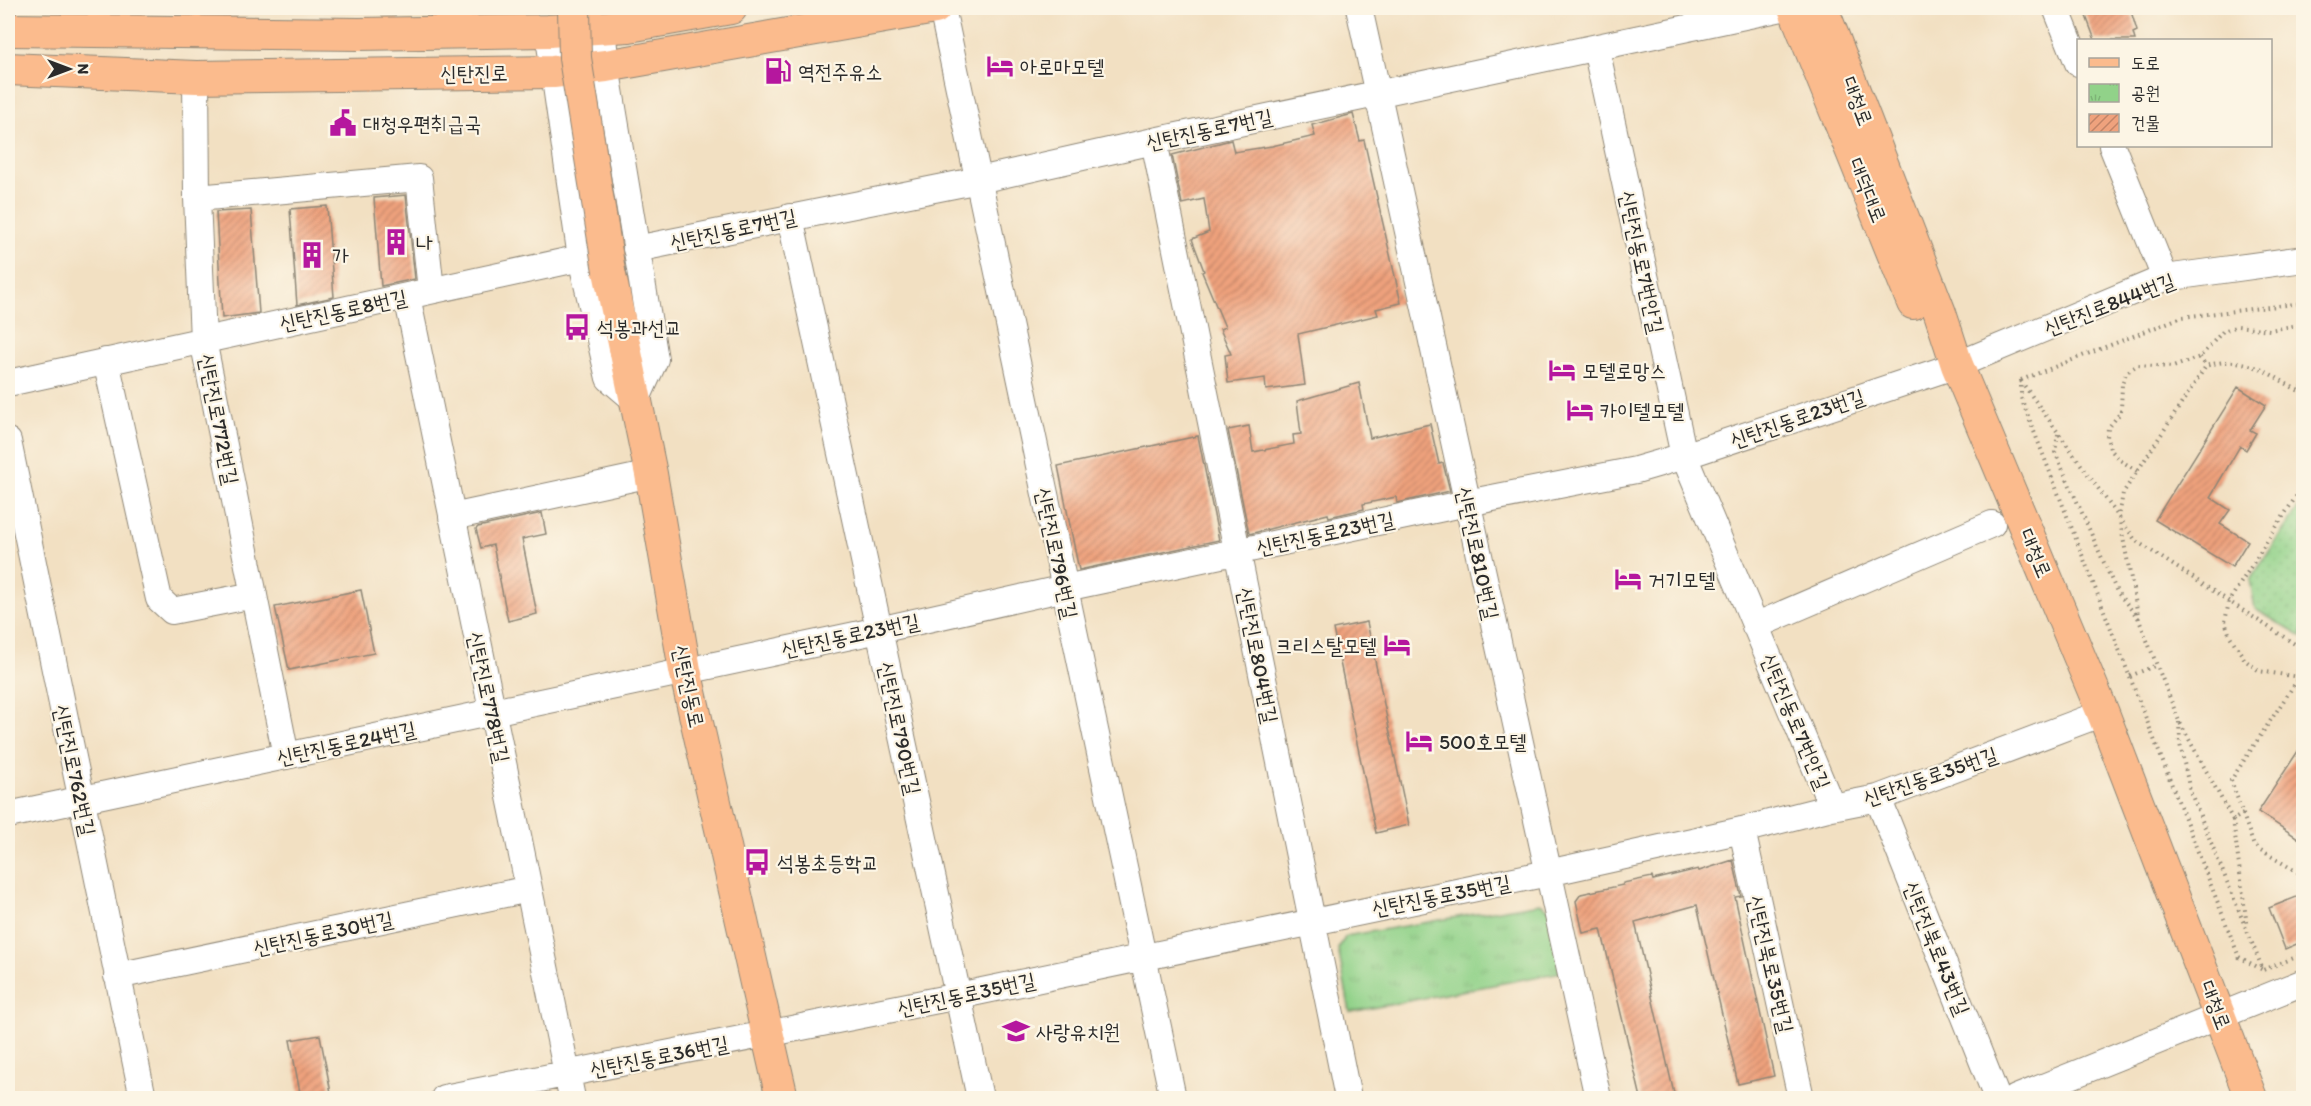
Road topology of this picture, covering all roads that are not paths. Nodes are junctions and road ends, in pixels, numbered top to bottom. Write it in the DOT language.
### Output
graph roads {
  1 [pos="574,8"];
  2 [pos="731,8"];
  3 [pos="935,8"];
  4 [pos="942,8"];
  5 [pos="1359,8"];
  6 [pos="1782,8"];
  7 [pos="1794,8"];
  8 [pos="1822,8"];
  9 [pos="2056,8"];
  10 [pos="602,28"];
  11 [pos="8,30"];
  12 [pos="548,31"];
  13 [pos="373,34"];
  14 [pos="1596,48"];
  15 [pos="2077,58"];
  16 [pos="606,66"];
  17 [pos="8,69"];
  18 [pos="553,72"];
  19 [pos="310,75"];
  20 [pos="196,77"];
  21 [pos="1378,94"];
  22 [pos="1155,141"];
  23 [pos="2112,147"];
  24 [pos="979,180"];
  25 [pos="198,198"];
  26 [pos="790,217"];
  27 [pos="636,249"];
  28 [pos="2304,259"];
  29 [pos="595,264"];
  30 [pos="2165,278"];
  31 [pos="419,293"];
  32 [pos="203,340"];
  33 [pos="106,361"];
  34 [pos="1957,364"];
  35 [pos="8,383"];
  36 [pos="636,401"];
  37 [pos="8,441"];
  38 [pos="1684,456"];
  39 [pos="651,474"];
  40 [pos="1467,503"];
  41 [pos="452,517"];
  42 [pos="1992,524"];
  43 [pos="1238,552"];
  44 [pos="1065,588"];
  45 [pos="254,595"];
  46 [pos="1755,626"];
  47 [pos="879,630"];
  48 [pos="685,670"];
  49 [pos="492,711"];
  50 [pos="2103,713"];
  51 [pos="286,756"];
  52 [pos="1878,798"];
  53 [pos="81,799"];
  54 [pos="1832,807"];
  55 [pos="8,815"];
  56 [pos="1742,830"];
  57 [pos="1548,873"];
  58 [pos="529,889"];
  59 [pos="1312,921"];
  60 [pos="1143,957"];
  61 [pos="117,976"];
  62 [pos="2304,982"];
  63 [pos="958,996"];
  64 [pos="2220,1017"];
  65 [pos="768,1034"];
  66 [pos="570,1086"];
  67 [pos="142,1098"];
  68 [pos="444,1098"];
  69 [pos="782,1098"];
  70 [pos="981,1098"];
  71 [pos="1173,1098"];
  72 [pos="1348,1098"];
  73 [pos="1598,1098"];
  74 [pos="1801,1098"];
  75 [pos="1997,1098"];
  76 [pos="2016,1098"];
  77 [pos="2251,1098"];
  1 -- 29 [label="main road, 신탄진동로, bridge"];
  2 -- 10 [label="main road, 신탄진로"];
  3 -- 16 [label="main road, 신탄진로"];
  4 -- 24 [label="street, 신탄진로796번길"];
  5 -- 21 [label="street, 신탄진로810번길"];
  6 -- 14 [label="street, 신탄진동로7번길"];
  7 -- 34 [label="main road, 대덕대로"];
  8 -- 34 [label="main road, 대청로"];
  9 -- 15 [label="street"];
  10 -- 12 [label="main road, 신탄진로"];
  10 -- 16 [label="street"];
  11 -- 13 [label="main road, 신탄진로"];
  12 -- 13 [label="main road, 신탄진로"];
  12 -- 18 [label="street"];
  13 -- 19 [label="main road"];
  14 -- 21 [label="street, 신탄진동로7번길"];
  14 -- 38 [label="street, 신탄진동로7번안길"];
  16 -- 18 [label="main road, 신탄진로"];
  16 -- 27 [label="street"];
  17 -- 20 [label="main road, 신탄진로"];
  18 -- 19 [label="main road, 신탄진로"];
  18 -- 29 [label="street"];
  19 -- 20 [label="main road, 신탄진로"];
  20 -- 25 [label="street, 신탄진로772번길"];
  21 -- 22 [label="street, 신탄진동로7번길"];
  21 -- 40 [label="street, 신탄진로810번길"];
  22 -- 24 [label="street, 신탄진동로7번길"];
  22 -- 43 [label="street, 신탄진로804번길"];
  23 -- 30 [label="street"];
  24 -- 26 [label="street, 신탄진동로7번길"];
  24 -- 44 [label="street, 신탄진로796번길"];
  25 -- 31 [label="street, 신탄진로778번길"];
  25 -- 32 [label="street, 신탄진로772번길"];
  26 -- 27 [label="street, 신탄진동로7번길"];
  26 -- 47 [label="street, 신탄진로790번길"];
  27 -- 36 [label="street"];
  28 -- 30 [label="street, 신탄진로844번길"];
  29 -- 31 [label="street, 신탄진동로8번길"];
  29 -- 36 [label="main road, 신탄진동로"];
  30 -- 34 [label="street, 신탄진로844번길"];
  31 -- 32 [label="street, 신탄진동로8번길"];
  31 -- 41 [label="street, 신탄진로778번길"];
  32 -- 33 [label="street, 신탄진동로8번길"];
  32 -- 45 [label="street, 신탄진로772번길"];
  33 -- 35 [label="street, 신탄진동로8번길"];
  33 -- 45 [label="street"];
  34 -- 38 [label="street, 신탄진동로23번길"];
  34 -- 50 [label="main road, 대청로"];
  36 -- 39 [label="main road, 신탄진동로"];
  37 -- 53 [label="street, 신탄진로762번길"];
  38 -- 40 [label="street, 신탄진동로23번길"];
  38 -- 46 [label="street, 신탄진동로7번안길"];
  39 -- 41 [label="street"];
  39 -- 48 [label="main road, 신탄진동로"];
  40 -- 43 [label="street, 신탄진동로23번길"];
  40 -- 57 [label="street, 신탄진로810번길"];
  41 -- 49 [label="street, 신탄진로778번길"];
  42 -- 46 [label="street"];
  43 -- 44 [label="street, 신탄진동로23번길"];
  43 -- 59 [label="street, 신탄진로804번길"];
  44 -- 47 [label="street, 신탄진동로23번길"];
  44 -- 60 [label="street, 신탄진로796번길"];
  45 -- 51 [label="street, 신탄진로772번길"];
  46 -- 54 [label="street, 신탄진동로7번안길"];
  47 -- 48 [label="street, 신탄진동로23번길"];
  47 -- 63 [label="street, 신탄진로790번길"];
  48 -- 49 [label="street, 신탄진동로24번길"];
  48 -- 65 [label="main road, 신탄진동로"];
  49 -- 51 [label="street, 신탄진동로24번길"];
  49 -- 58 [label="street, 신탄진로778번길"];
  50 -- 52 [label="street, 신탄진동로35번길"];
  50 -- 64 [label="main road, 대청로"];
  51 -- 53 [label="street, 신탄진동로24번길"];
  52 -- 54 [label="street, 신탄진동로35번길"];
  52 -- 75 [label="street, 신탄진북로43번길"];
  53 -- 55 [label="street, 신탄진동로24번길"];
  53 -- 61 [label="street, 신탄진로762번길"];
  54 -- 56 [label="street, 신탄진동로35번길"];
  56 -- 57 [label="street, 신탄진동로35번길"];
  56 -- 74 [label="street, 신탄진북로35번길"];
  57 -- 59 [label="street, 신탄진동로35번길"];
  57 -- 73 [label="street, 신탄진로810번길"];
  58 -- 61 [label="street, 신탄진동로30번길"];
  58 -- 66 [label="street, 신탄진로778번길"];
  59 -- 60 [label="street, 신탄진동로35번길"];
  59 -- 72 [label="street, 신탄진로804번길"];
  60 -- 63 [label="street, 신탄진동로35번길"];
  60 -- 71 [label="street, 신탄진로796번길"];
  61 -- 67 [label="street, 신탄진로762번길"];
  62 -- 64 [label="street"];
  63 -- 65 [label="street, 신탄진동로35번길"];
  63 -- 70 [label="street, 신탄진로790번길"];
  64 -- 76 [label="street"];
  64 -- 77 [label="main road, 대청로"];
  65 -- 66 [label="street, 신탄진동로36번길"];
  65 -- 69 [label="main road, 신탄진동로"];
  66 -- 68 [label="street, 신탄진동로36번길"];
}
